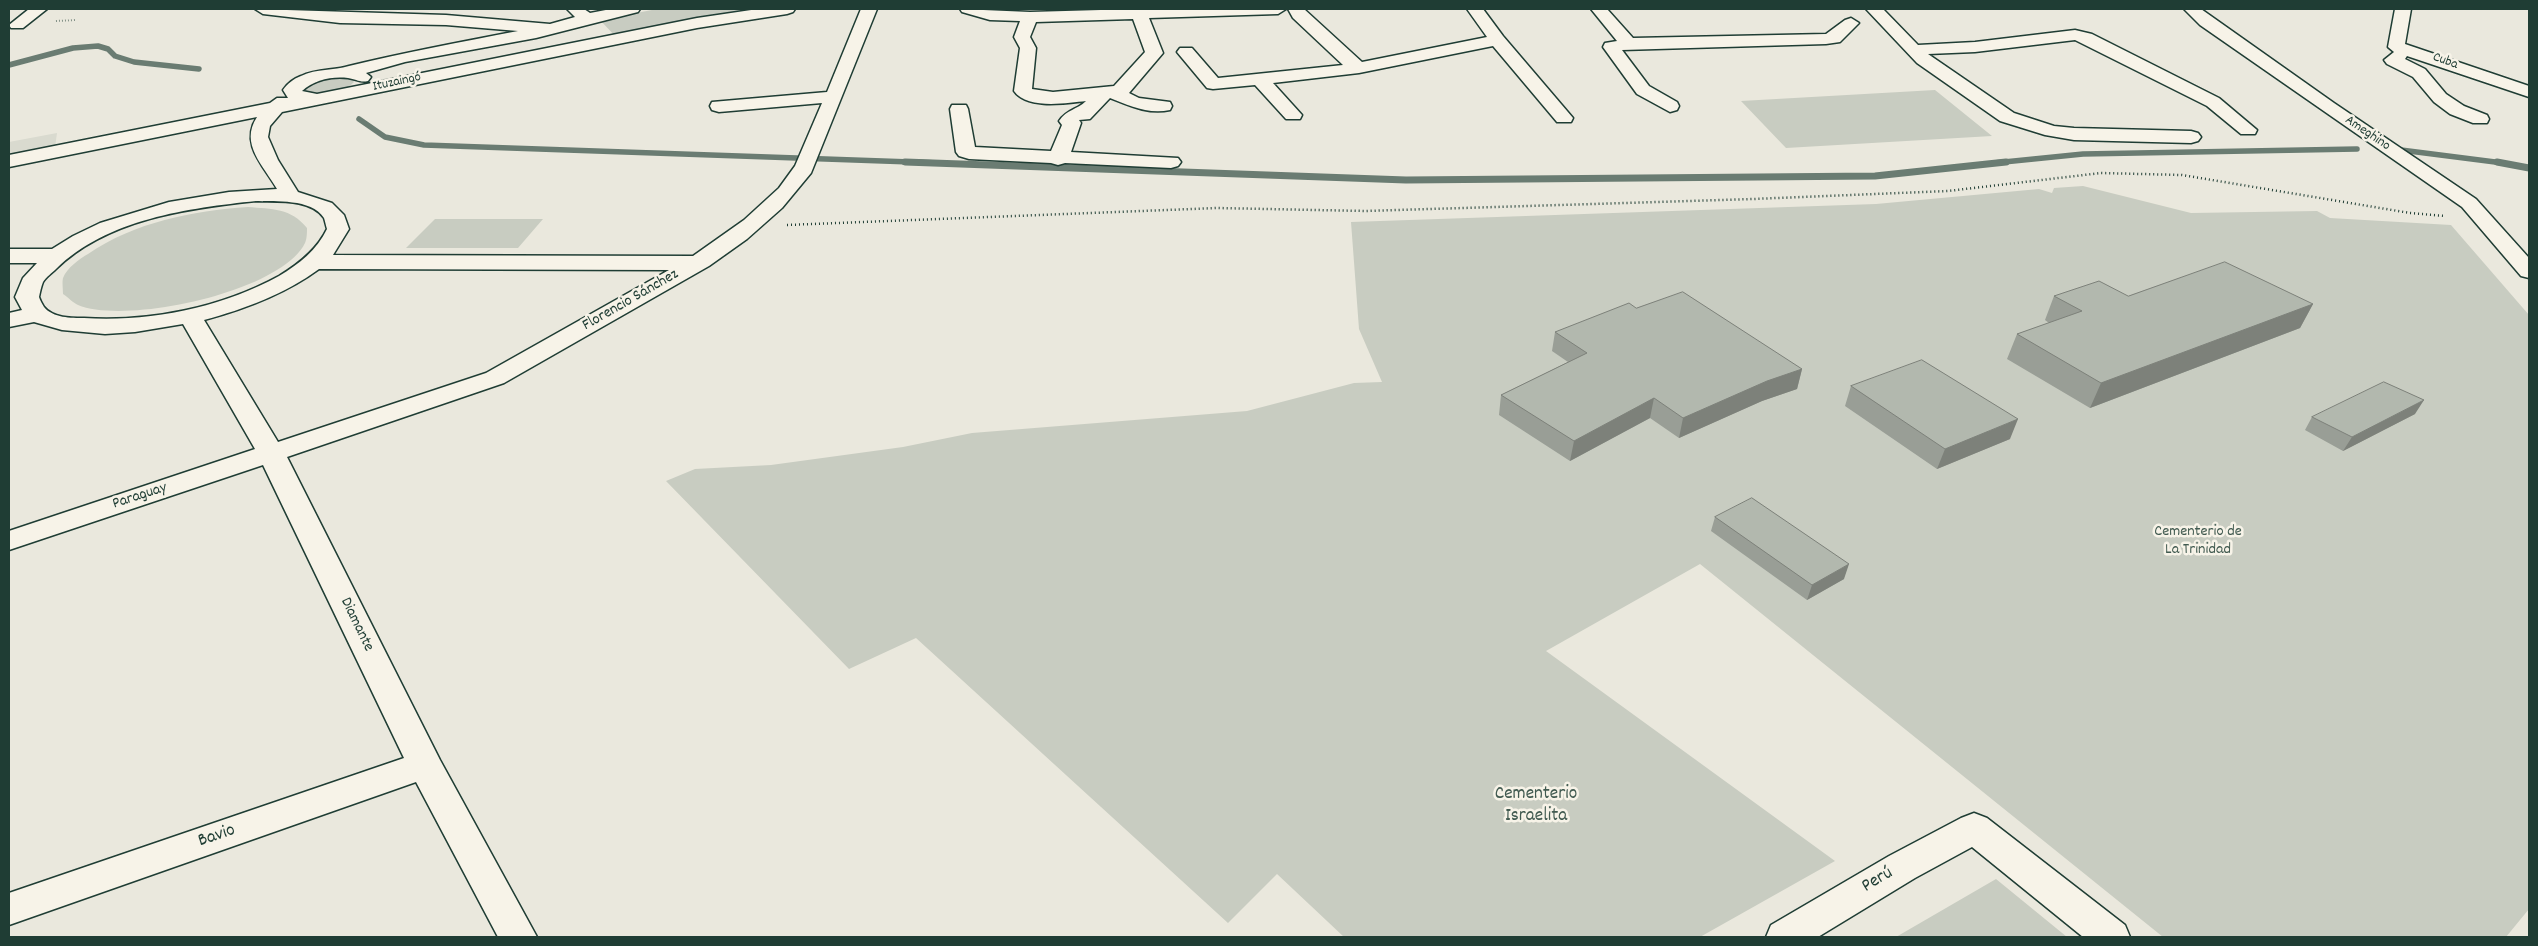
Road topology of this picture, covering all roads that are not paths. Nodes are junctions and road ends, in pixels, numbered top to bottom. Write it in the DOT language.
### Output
graph roads {
  1 [pos="39,9"];
  2 [pos="264,9"];
  3 [pos="632,9"];
  4 [pos="787,9"];
  5 [pos="869,9"];
  6 [pos="968,9"];
  7 [pos="1278,9"];
  8 [pos="1296,9"];
  9 [pos="1475,9"];
  10 [pos="1599,9"];
  11 [pos="1874,9"];
  12 [pos="2192,9"];
  13 [pos="2403,9"];
  14 [pos="581,14"];
  15 [pos="1139,14"];
  16 [pos="1030,17"];
  17 [pos="1851,23"];
  18 [pos="17,25"];
  19 [pos="550,29"];
  20 [pos="1497,40"];
  21 [pos="1628,43"];
  22 [pos="2396,47"];
  23 [pos="1913,50"];
  24 [pos="1186,52"];
  25 [pos="1360,68"];
  26 [pos="345,73"];
  27 [pos="1259,79"];
  28 [pos="363,81"];
  29 [pos="393,84"];
  30 [pos="1112,91"];
  31 [pos="2529,92"];
  32 [pos="293,94"];
  33 [pos="329,96"];
  34 [pos="833,97"];
  35 [pos="719,106"];
  36 [pos="1163,106"];
  37 [pos="1670,106"];
  38 [pos="273,108"];
  39 [pos="959,109"];
  40 [pos="1293,115"];
  41 [pos="1564,118"];
  42 [pos="2480,119"];
  43 [pos="2248,130"];
  44 [pos="2191,137"];
  45 [pos="1058,159"];
  46 [pos="9,161"];
  47 [pos="1170,162"];
  48 [pos="291,197"];
  49 [pos="9,256"];
  50 [pos="57,256"];
  51 [pos="314,262"];
  52 [pos="698,263"];
  53 [pos="2529,271"];
  54 [pos="37,314"];
  55 [pos="190,316"];
  56 [pos="9,320"];
  57 [pos="271,453"];
  58 [pos="9,541"];
  59 [pos="425,764"];
  60 [pos="9,909"];
  61 [pos="1809,932"];
  62 [pos="518,937"];
  63 [pos="2111,937"];
  1 -- 18 [label="street"];
  2 -- 19 [label="street"];
  3 -- 14 [label="street"];
  4 -- 29 [label="street, Ituzaingó"];
  5 -- 34 [label="street, Florencio Sánchez"];
  6 -- 16 [label="street"];
  7 -- 15 [label="street"];
  8 -- 25 [label="street"];
  9 -- 20 [label="street"];
  10 -- 21 [label="street"];
  11 -- 23 [label="street"];
  12 -- 53 [label="street, Ameghino"];
  13 -- 22 [label="street"];
  14 -- 19 [label="street"];
  15 -- 16 [label="street"];
  15 -- 30 [label="street"];
  16 -- 30 [label="street"];
  17 -- 21 [label="street"];
  19 -- 26 [label="street"];
  20 -- 25 [label="street"];
  20 -- 41 [label="street"];
  21 -- 37 [label="street"];
  22 -- 31 [label="street, Cuba"];
  22 -- 42 [label="street"];
  23 -- 43 [label="street"];
  23 -- 44 [label="street"];
  24 -- 27 [label="street"];
  25 -- 27 [label="street"];
  26 -- 28 [label="street"];
  26 -- 32 [label="street"];
  27 -- 40 [label="street"];
  28 -- 29 [label="street"];
  28 -- 33 [label="street"];
  29 -- 33 [label="street, Ituzaingó"];
  30 -- 36 [label="street"];
  30 -- 45 [label="street"];
  32 -- 33 [label="street"];
  32 -- 38 [label="street"];
  33 -- 38 [label="street, Ituzaingó"];
  34 -- 35 [label="street"];
  34 -- 52 [label="street, Florencio Sánchez"];
  38 -- 46 [label="street, Ituzaingó"];
  38 -- 48 [label="street"];
  39 -- 45 [label="street"];
  45 -- 47 [label="street"];
  48 -- 50 [label="street"];
  48 -- 51 [label="street"];
  49 -- 50 [label="street"];
  50 -- 54 [label="street"];
  51 -- 52 [label="street"];
  51 -- 55 [label="street"];
  52 -- 57 [label="street, Florencio Sánchez"];
  54 -- 55 [label="street"];
  54 -- 56 [label="street"];
  55 -- 57 [label="street, Diamante"];
  57 -- 58 [label="street, Paraguay"];
  57 -- 59 [label="street, Diamante"];
  59 -- 60 [label="street, Bavio"];
  59 -- 62 [label="street, Diamante"];
  61 -- 63 [label="street, Perú"];
}
